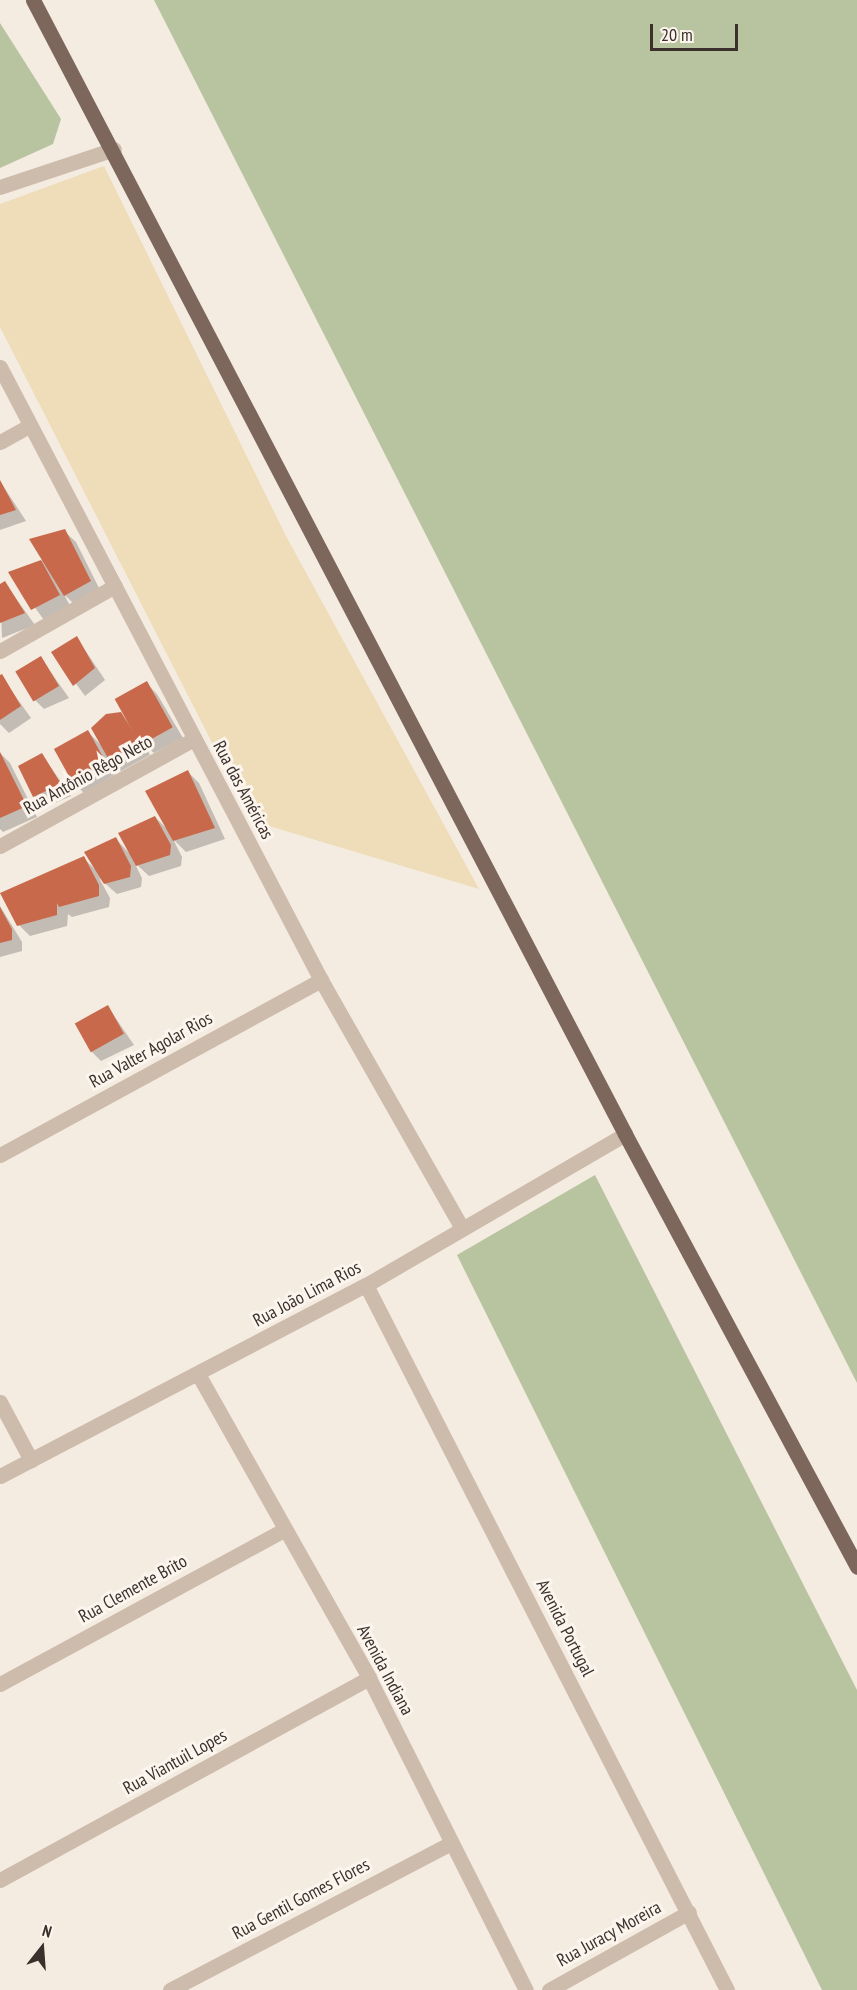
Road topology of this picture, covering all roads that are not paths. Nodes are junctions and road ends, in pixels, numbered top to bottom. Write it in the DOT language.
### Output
graph roads {
  1 [pos="33,0"];
  2 [pos="114,149"];
  3 [pos="0,187"];
  4 [pos="0,367"];
  5 [pos="30,426"];
  6 [pos="0,442"];
  7 [pos="115,586"];
  8 [pos="0,651"];
  9 [pos="194,739"];
  10 [pos="0,846"];
  11 [pos="321,980"];
  12 [pos="625,1134"];
  13 [pos="0,1155"];
  14 [pos="461,1226"];
  15 [pos="366,1285"];
  16 [pos="198,1374"];
  17 [pos="0,1402"];
  18 [pos="31,1460"];
  19 [pos="0,1476"];
  20 [pos="285,1528"];
  21 [pos="857,1567"];
  22 [pos="369,1678"];
  23 [pos="0,1684"];
  24 [pos="451,1843"];
  25 [pos="0,1880"];
  26 [pos="689,1912"];
  27 [pos="170,1990"];
  28 [pos="526,1990"];
  29 [pos="549,1990"];
  30 [pos="727,1990"];
  1 -- 2 [label="main road"];
  2 -- 3 [label="street"];
  2 -- 12 [label="main road"];
  4 -- 5 [label="street, Rua das Américas"];
  5 -- 6 [label="street"];
  5 -- 7 [label="street, Rua das Américas"];
  7 -- 8 [label="street"];
  7 -- 9 [label="street, Rua das Américas"];
  9 -- 10 [label="street, Rua Antônio Rêgo Neto"];
  9 -- 11 [label="street, Rua das Américas"];
  11 -- 13 [label="street, Rua Valter Agolar Rios"];
  11 -- 14 [label="street, Rua das Américas"];
  12 -- 14 [label="street, Rua João Lima Rios"];
  12 -- 21 [label="main road"];
  14 -- 15 [label="street, Rua João Lima Rios"];
  15 -- 16 [label="street, Rua João Lima Rios"];
  15 -- 26 [label="street, Avenida Portugal"];
  16 -- 18 [label="street, Rua João Lima Rios"];
  16 -- 20 [label="street, Avenida Indiana"];
  17 -- 18 [label="street"];
  18 -- 19 [label="street, Rua João Lima Rios"];
  20 -- 22 [label="street, Avenida Indiana"];
  20 -- 23 [label="street, Rua Clemente Brito"];
  22 -- 24 [label="street, Avenida Indiana"];
  22 -- 25 [label="street, Rua Viantuil Lopes"];
  24 -- 27 [label="street, Rua Gentil Gomes Flores"];
  24 -- 28 [label="street, Avenida Indiana"];
  26 -- 29 [label="street, Rua Juracy Moreira"];
  26 -- 30 [label="street, Avenida Portugal"];
}
